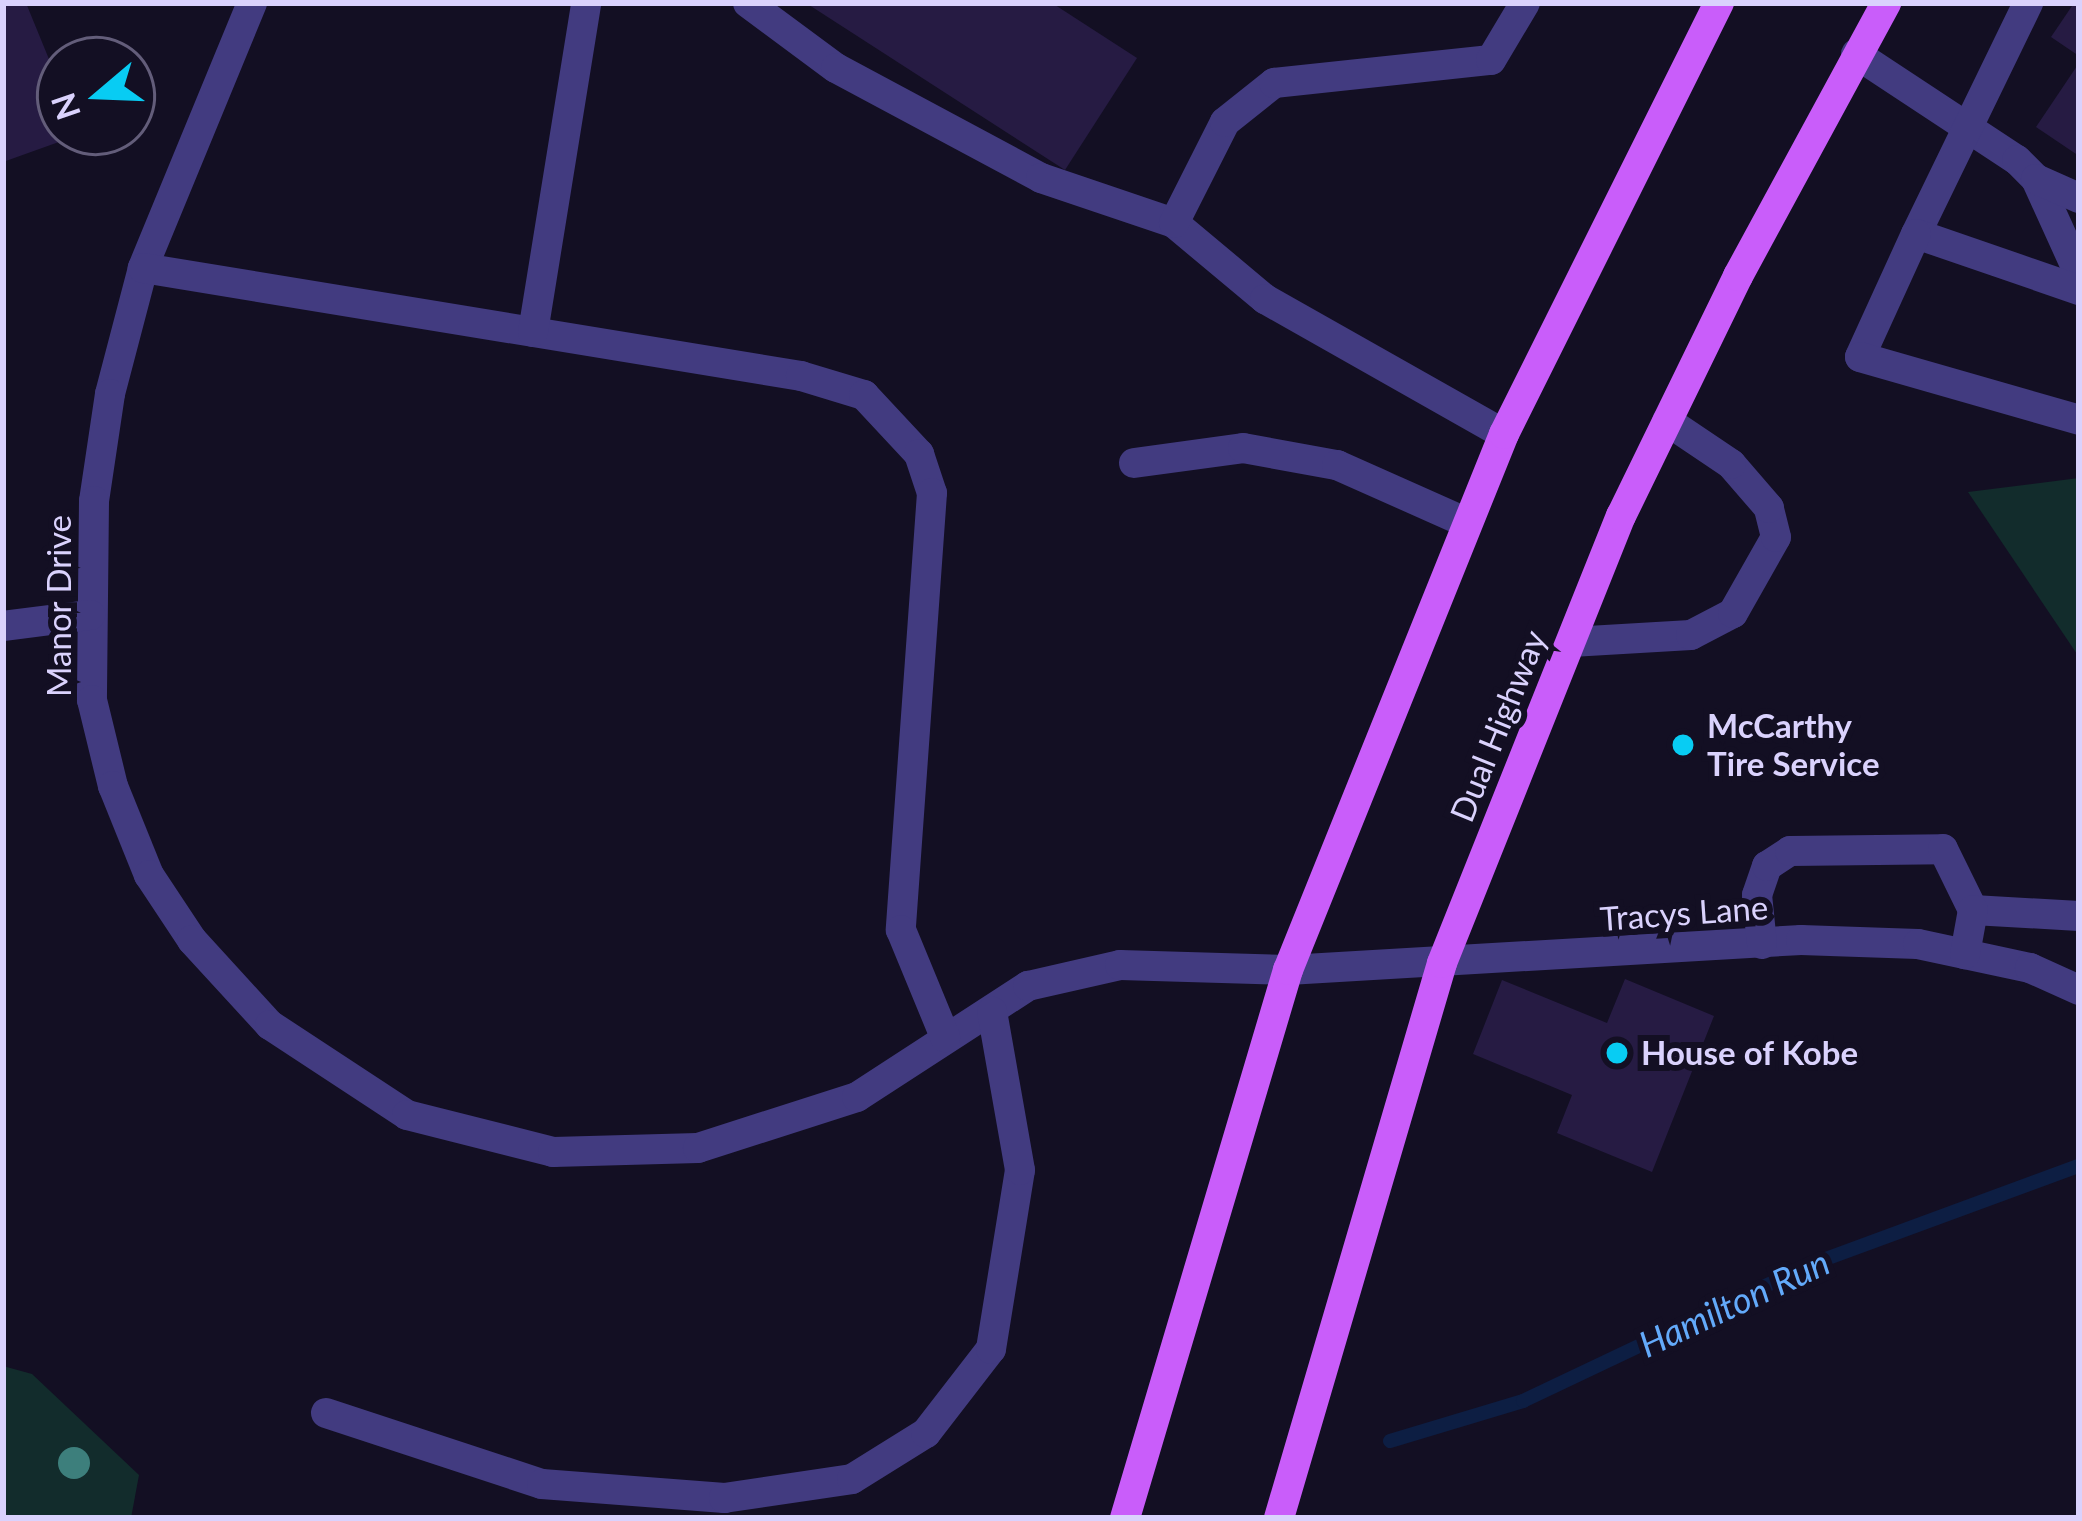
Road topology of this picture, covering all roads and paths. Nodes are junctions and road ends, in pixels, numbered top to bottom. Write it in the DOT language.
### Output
graph roads {
  1 [pos="252,3"];
  2 [pos="586,3"];
  3 [pos="748,3"];
  4 [pos="1525,3"];
  5 [pos="1720,3"];
  6 [pos="1877,3"];
  7 [pos="1886,3"];
  8 [pos="2028,3"];
  9 [pos="1856,54"];
  10 [pos="1963,127"];
  11 [pos="2036,179"];
  12 [pos="2079,198"];
  13 [pos="1174,223"];
  14 [pos="1916,234"];
  15 [pos="143,268"];
  16 [pos="2079,274"];
  17 [pos="2079,290"];
  18 [pos="533,332"];
  19 [pos="2079,420"];
  20 [pos="1667,421"];
  21 [pos="1504,434"];
  22 [pos="1134,464"];
  23 [pos="1467,524"];
  24 [pos="90,615"];
  25 [pos="3,626"];
  26 [pos="1571,642"];
  27 [pos="1973,910"];
  28 [pos="2079,916"];
  29 [pos="1762,944"];
  30 [pos="1964,954"];
  31 [pos="1442,963"];
  32 [pos="1288,970"];
  33 [pos="2079,990"];
  34 [pos="992,1010"];
  35 [pos="945,1037"];
  36 [pos="326,1413"];
  37 [pos="1125,1518"];
  38 [pos="1280,1518"];
  1 -- 15 [label="street, Manor Drive"];
  2 -- 18 [label="street"];
  3 -- 13 [label="street"];
  4 -- 13 [label="street"];
  5 -- 21 [label="main road"];
  6 -- 9 [label="main road"];
  7 -- 9 [label="main road, Dual Highway"];
  8 -- 10 [label="street"];
  9 -- 10 [label="street"];
  9 -- 20 [label="main road, Dual Highway"];
  10 -- 11 [label="street"];
  10 -- 14 [label="street"];
  11 -- 12 [label="street"];
  11 -- 16 [label="street"];
  13 -- 21 [label="street"];
  14 -- 17 [label="street"];
  14 -- 19 [label="street"];
  15 -- 18 [label="street"];
  15 -- 24 [label="street, Manor Drive"];
  18 -- 35 [label="street"];
  20 -- 26 [label="main road, Dual Highway"];
  20 -- 26 [label="street"];
  21 -- 23 [label="main road"];
  22 -- 23 [label="street"];
  23 -- 32 [label="main road"];
  24 -- 25 [label="street"];
  24 -- 35 [label="street, Manor Drive"];
  26 -- 31 [label="main road, Dual Highway"];
  27 -- 28 [label="street"];
  27 -- 29 [label="street"];
  27 -- 30 [label="street"];
  29 -- 30 [label="street, Tracys Lane"];
  29 -- 31 [label="street, Tracys Lane"];
  30 -- 33 [label="street, Tracys Lane"];
  31 -- 32 [label="street, Tracys Lane"];
  31 -- 38 [label="main road, Dual Highway"];
  32 -- 34 [label="street, Manor Drive"];
  32 -- 37 [label="main road"];
  34 -- 35 [label="street, Manor Drive"];
  34 -- 36 [label="street"];
}
